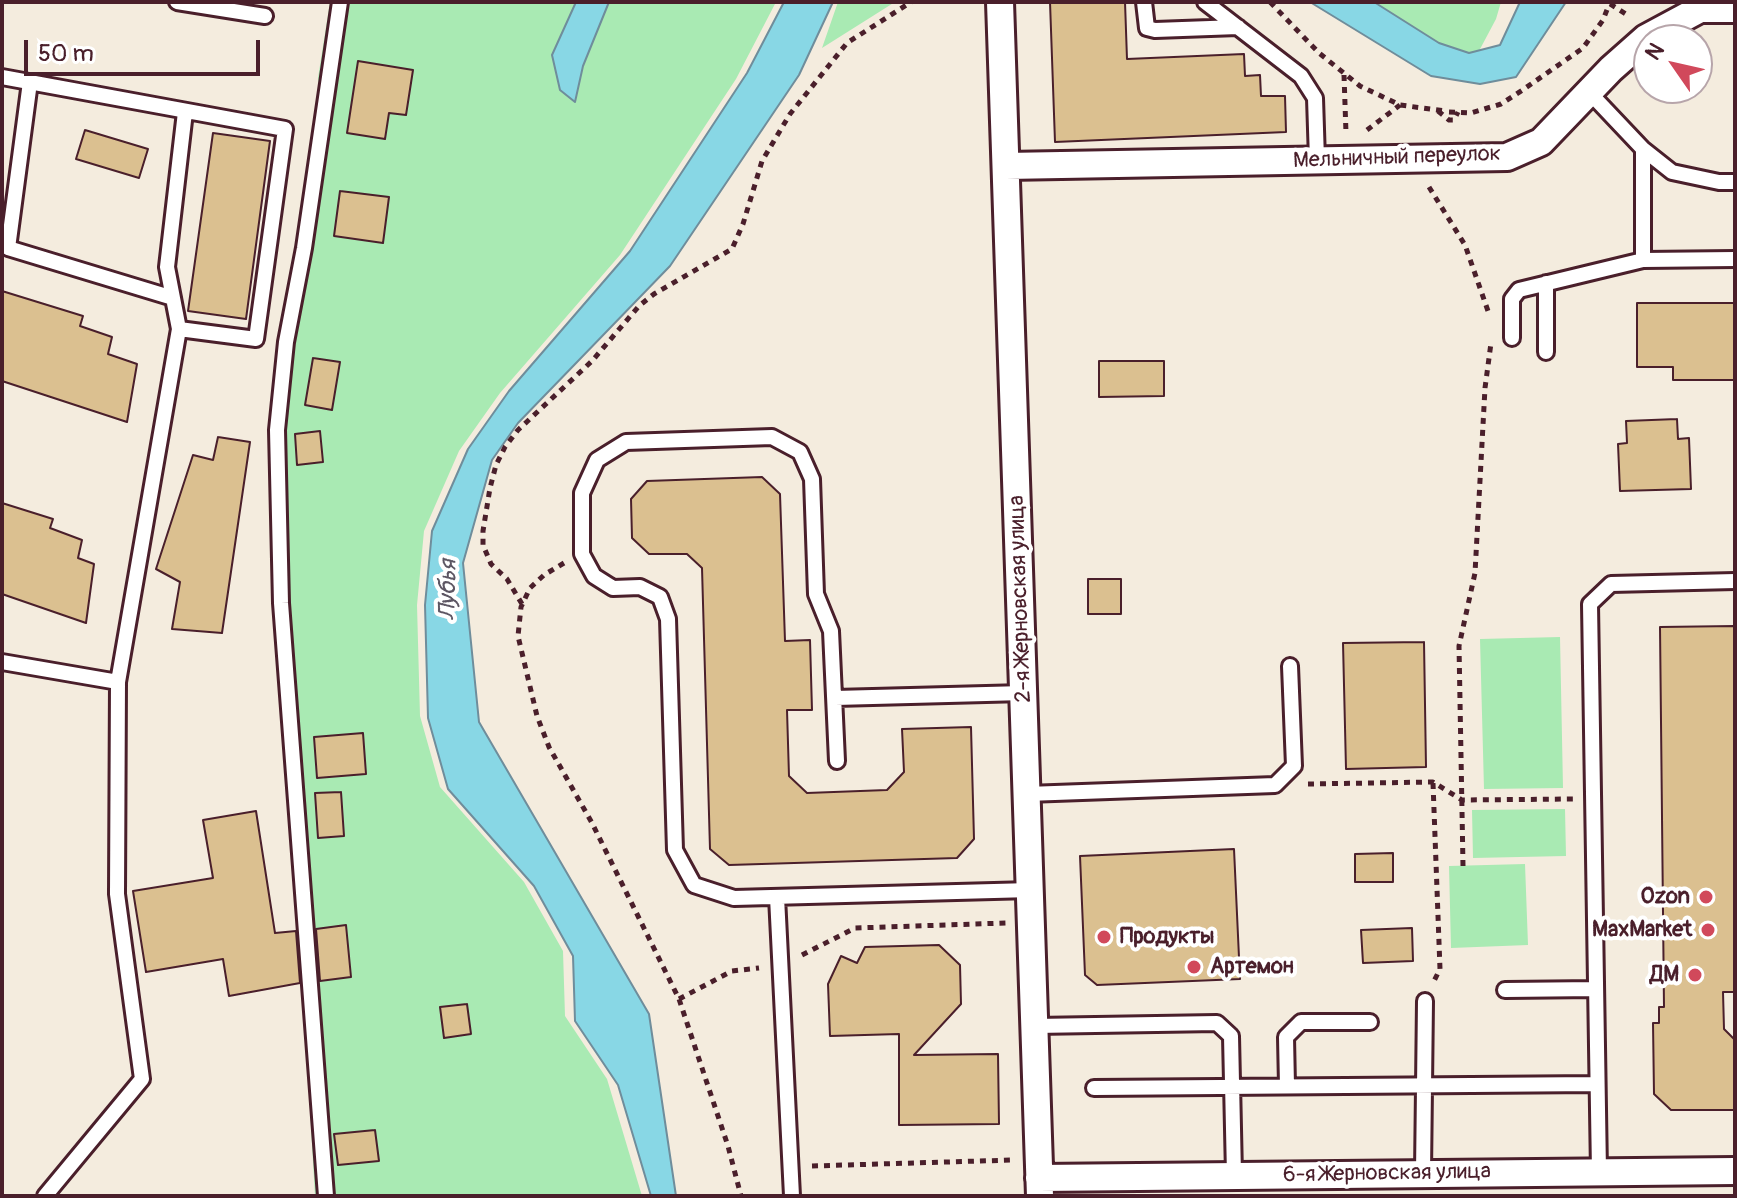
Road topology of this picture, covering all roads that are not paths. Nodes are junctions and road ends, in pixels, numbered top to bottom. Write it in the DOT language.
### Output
graph roads {
  1 [pos="177,2"];
  2 [pos="340,2"];
  3 [pos="1000,2"];
  4 [pos="1144,2"];
  5 [pos="1205,2"];
  6 [pos="1735,9"];
  7 [pos="265,16"];
  8 [pos="1238,27"];
  9 [pos="2,77"];
  10 [pos="30,82"];
  11 [pos="1590,93"];
  12 [pos="185,112"];
  13 [pos="1643,149"];
  14 [pos="1317,160"];
  15 [pos="1006,166"];
  16 [pos="1735,182"];
  17 [pos="1735,259"];
  18 [pos="1643,260"];
  19 [pos="1546,283"];
  20 [pos="173,298"];
  21 [pos="179,329"];
  22 [pos="1512,338"];
  23 [pos="1546,352"];
  24 [pos="1735,581"];
  25 [pos="2,662"];
  26 [pos="1290,666"];
  27 [pos="118,682"];
  28 [pos="1024,693"];
  29 [pos="835,698"];
  30 [pos="837,761"];
  31 [pos="1027,794"];
  32 [pos="1031,890"];
  33 [pos="777,897"];
  34 [pos="1596,989"];
  35 [pos="1505,990"];
  36 [pos="1425,1001"];
  37 [pos="1370,1022"];
  38 [pos="1035,1026"];
  39 [pos="1597,1084"];
  40 [pos="1425,1085"];
  41 [pos="1287,1086"];
  42 [pos="1232,1087"];
  43 [pos="1094,1088"];
  44 [pos="1735,1171"];
  45 [pos="1599,1172"];
  46 [pos="1423,1173"];
  47 [pos="1234,1175"];
  48 [pos="1040,1187"];
  49 [pos="45,1196"];
  50 [pos="326,1196"];
  51 [pos="792,1196"];
  1 -- 7 [label="lane"];
  2 -- 50 [label="lane"];
  3 -- 15 [label="street, 2-я Жерновская улица"];
  4 -- 8 [label="lane"];
  5 -- 8 [label="lane"];
  6 -- 11 [label="street, Мельничный переулок"];
  8 -- 14 [label="lane"];
  9 -- 10 [label="lane"];
  10 -- 12 [label="lane"];
  10 -- 20 [label="lane"];
  11 -- 13 [label="lane"];
  11 -- 14 [label="street, Мельничный переулок"];
  12 -- 20 [label="lane"];
  12 -- 21 [label="lane"];
  13 -- 16 [label="lane"];
  13 -- 18 [label="lane"];
  14 -- 15 [label="street, Мельничный переулок"];
  15 -- 28 [label="street, 2-я Жерновская улица"];
  17 -- 18 [label="lane"];
  18 -- 19 [label="lane"];
  19 -- 22 [label="lane"];
  19 -- 23 [label="lane"];
  20 -- 21 [label="lane"];
  21 -- 27 [label="lane"];
  24 -- 34 [label="lane"];
  25 -- 27 [label="lane"];
  26 -- 31 [label="lane"];
  27 -- 49 [label="lane"];
  28 -- 29 [label="lane"];
  28 -- 31 [label="street, 2-я Жерновская улица"];
  29 -- 30 [label="lane"];
  29 -- 33 [label="lane"];
  31 -- 32 [label="street, 2-я Жерновская улица"];
  32 -- 33 [label="lane"];
  32 -- 38 [label="street, 2-я Жерновская улица"];
  33 -- 51 [label="lane"];
  34 -- 35 [label="lane"];
  34 -- 39 [label="lane"];
  36 -- 40 [label="lane"];
  37 -- 41 [label="lane"];
  38 -- 42 [label="lane"];
  38 -- 48 [label="street, 2-я Жерновская улица"];
  39 -- 40 [label="lane"];
  39 -- 45 [label="lane"];
  40 -- 41 [label="lane"];
  40 -- 46 [label="lane"];
  41 -- 42 [label="lane"];
  42 -- 43 [label="lane"];
  42 -- 47 [label="lane"];
  44 -- 45 [label="street, 6-я Жерновская улица"];
  45 -- 46 [label="street, 6-я Жерновская улица"];
  46 -- 47 [label="street, 6-я Жерновская улица"];
  47 -- 48 [label="street, 6-я Жерновская улица"];
}
